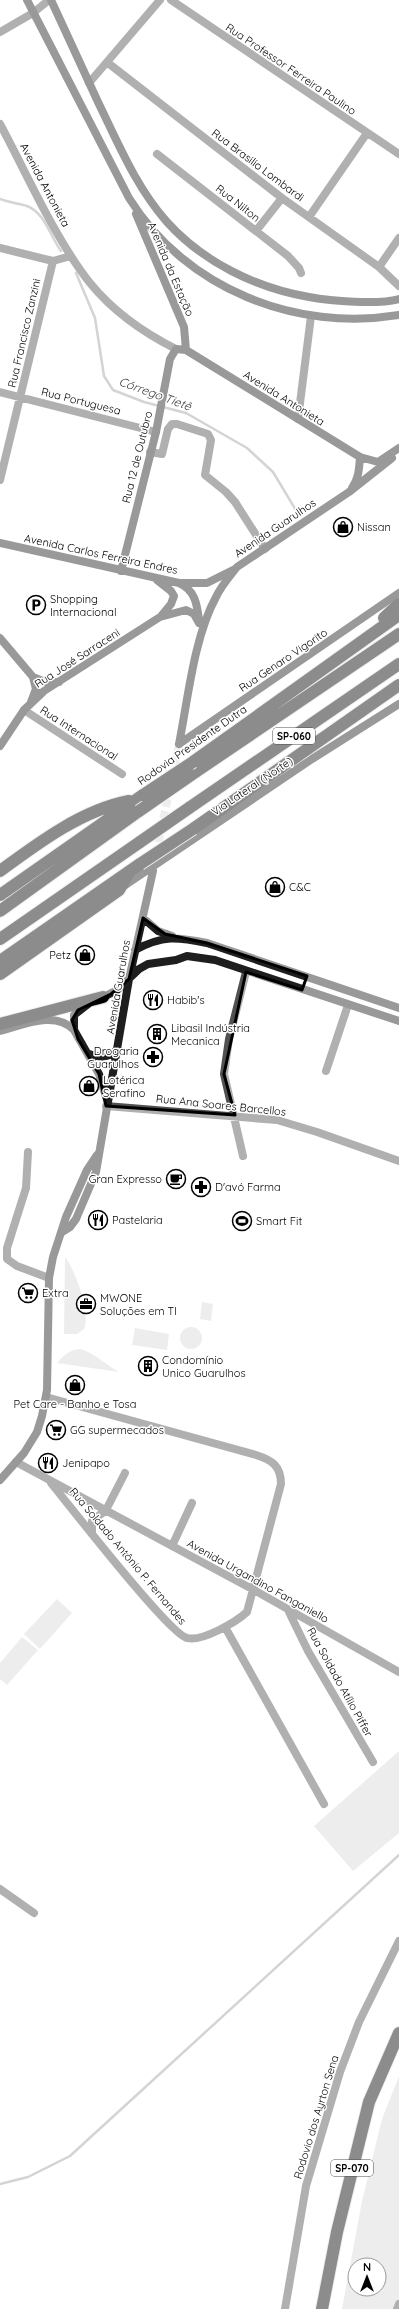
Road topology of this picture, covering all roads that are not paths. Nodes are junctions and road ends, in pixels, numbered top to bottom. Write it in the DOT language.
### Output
graph roads {
  1 [pos="27,0"];
  2 [pos="50,0"];
  3 [pos="160,0"];
  4 [pos="171,0"];
  5 [pos="33,13"];
  6 [pos="0,32"];
  7 [pos="108,63"];
  8 [pos="89,82"];
  9 [pos="0,124"];
  10 [pos="367,133"];
  11 [pos="157,154"];
  12 [pos="399,154"];
  13 [pos="129,198"];
  14 [pos="282,198"];
  15 [pos="309,217"];
  16 [pos="256,231"];
  17 [pos="399,238"];
  18 [pos="0,248"];
  19 [pos="71,256"];
  20 [pos="53,261"];
  21 [pos="379,267"];
  22 [pos="301,273"];
  23 [pos="397,284"];
  24 [pos="397,299"];
  25 [pos="399,315"];
  26 [pos="311,316"];
  27 [pos="157,340"];
  28 [pos="176,349"];
  29 [pos="186,350"];
  30 [pos="171,357"];
  31 [pos="0,392"];
  32 [pos="21,397"];
  33 [pos="298,420"];
  34 [pos="156,432"];
  35 [pos="399,448"];
  36 [pos="150,452"];
  37 [pos="399,453"];
  38 [pos="360,457"];
  39 [pos="0,480"];
  40 [pos="349,492"];
  41 [pos="0,543"];
  42 [pos="264,549"];
  43 [pos="237,567"];
  44 [pos="121,570"];
  45 [pos="153,577"];
  46 [pos="179,582"];
  47 [pos="399,593"];
  48 [pos="399,604"];
  49 [pos="399,615"];
  50 [pos="160,617"];
  51 [pos="199,623"];
  52 [pos="399,634"];
  53 [pos="369,636"];
  54 [pos="0,638"];
  55 [pos="200,641"];
  56 [pos="399,664"];
  57 [pos="399,673"];
  58 [pos="33,677"];
  59 [pos="60,682"];
  60 [pos="399,685"];
  61 [pos="31,703"];
  62 [pos="399,704"];
  63 [pos="24,710"];
  64 [pos="179,744"];
  65 [pos="0,746"];
  66 [pos="271,752"];
  67 [pos="122,774"];
  68 [pos="140,802"];
  69 [pos="136,867"];
  70 [pos="0,871"];
  71 [pos="153,871"];
  72 [pos="119,890"];
  73 [pos="0,895"];
  74 [pos="0,911"];
  75 [pos="143,918"];
  76 [pos="175,937"];
  77 [pos="0,939"];
  78 [pos="207,943"];
  79 [pos="136,950"];
  80 [pos="204,957"];
  81 [pos="0,961"];
  82 [pos="246,972"];
  83 [pos="0,974"];
  84 [pos="307,976"];
  85 [pos="129,979"];
  86 [pos="302,990"];
  87 [pos="103,998"];
  88 [pos="348,1005"];
  89 [pos="399,1008"];
  90 [pos="399,1021"];
  91 [pos="0,1024"];
  92 [pos="74,1030"];
  93 [pos="0,1031"];
  94 [pos="118,1049"];
  95 [pos="89,1054"];
  96 [pos="326,1070"];
  97 [pos="106,1103"];
  98 [pos="235,1115"];
  99 [pos="28,1152"];
  100 [pos="243,1156"];
  101 [pos="399,1161"];
  102 [pos="49,1278"];
  103 [pos="46,1397"];
  104 [pos="16,1462"];
  105 [pos="126,1473"];
  106 [pos="1,1478"];
  107 [pos="51,1483"];
  108 [pos="192,1503"];
  109 [pos="106,1510"];
  110 [pos="92,1534"];
  111 [pos="172,1546"];
  112 [pos="254,1590"];
  113 [pos="289,1612"];
  114 [pos="225,1627"];
  115 [pos="399,1672"];
  116 [pos="373,1762"];
  117 [pos="324,1804"];
  118 [pos="0,1889"];
  119 [pos="34,1913"];
  120 [pos="399,1941"];
  121 [pos="399,2033"];
  122 [pos="399,2304"];
  123 [pos="284,2309"];
  124 [pos="322,2309"];
  125 [pos="397,2309"];
  1 -- 5 [label="main road"];
  2 -- 5 [label="street"];
  2 -- 8 [label="main road"];
  3 -- 7 [label="street"];
  4 -- 10 [label="street, Rua Professor Ferreira Paulino"];
  5 -- 6 [label="street"];
  5 -- 13 [label="main road"];
  7 -- 8 [label="street"];
  7 -- 14 [label="street, Rua Brasilio Lombardi"];
  8 -- 24 [label="main road"];
  9 -- 19 [label="street, Avenida Antonieta"];
  10 -- 12 [label="street, Rua Professor Ferreira Paulino"];
  10 -- 15 [label="street"];
  11 -- 16 [label="street, Rua Nilton"];
  13 -- 26 [label="main road"];
  13 -- 29 [label="main road, Avenida da Estação"];
  14 -- 15 [label="street, Rua Brasilio Lombardi"];
  14 -- 16 [label="street"];
  15 -- 21 [label="street, Rua Brasilio Lombardi"];
  16 -- 22 [label="street, Rua Nilton"];
  17 -- 21 [label="street"];
  18 -- 20 [label="street"];
  19 -- 20 [label="street"];
  19 -- 27 [label="street, Avenida Antonieta"];
  20 -- 32 [label="street, Rua Francisco Zanzini"];
  21 -- 23 [label="street, Rua Brasilio Lombardi"];
  23 -- 24 [label="street, Rua Brasilio Lombardi"];
  25 -- 26 [label="main road"];
  26 -- 33 [label="street"];
  27 -- 28 [label="street, Avenida Antonieta"];
  27 -- 30 [label="street, Avenida Antonieta"];
  28 -- 29 [label="main road, Avenida Antonieta"];
  28 -- 30 [label="main road, Rua 12 de Outubro"];
  29 -- 33 [label="main road, Avenida Antonieta"];
  30 -- 34 [label="main road, Rua 12 de Outubro"];
  31 -- 32 [label="street, Rua Portuguesa"];
  32 -- 34 [label="street, Rua Portuguesa"];
  32 -- 39 [label="street, Rua Francisco Zanzini"];
  33 -- 38 [label="main road, Avenida Antonieta"];
  34 -- 36 [label="main road, Rua 12 de Outubro"];
  35 -- 38 [label="main road, Avenida Antonieta"];
  36 -- 42 [label="street"];
  36 -- 44 [label="main road, Rua 12 de Outubro"];
  37 -- 40 [label="main road, Avenida Guarulhos"];
  38 -- 40 [label="main road"];
  40 -- 42 [label="main road, Avenida Guarulhos"];
  41 -- 44 [label="main road, Avenida Carlos Ferreira Endres"];
  42 -- 43 [label="main road, Avenida Guarulhos"];
  43 -- 46 [label="main road"];
  43 -- 55 [label="main road, Avenida Guarulhos"];
  44 -- 45 [label="main road, Avenida Carlos Ferreira Endres"];
  45 -- 46 [label="main road, Avenida Carlos Ferreira Endres"];
  45 -- 50 [label="main road, Rua José Sarraceni"];
  46 -- 51 [label="main road, Avenida Carlos Ferreira Endres"];
  47 -- 64 [label="main road, Rua Genaro Vigorito"];
  48 -- 53 [label="highway"];
  49 -- 53 [label="highway, Rodovia Presidente Dutra / SP-060"];
  50 -- 51 [label="main road, Rua José Sarraceni"];
  50 -- 59 [label="main road, Rua José Sarraceni"];
  51 -- 55 [label="main road, Avenida Carlos Ferreira Endres"];
  52 -- 68 [label="highway, Rodovia Presidente Dutra / SP-060, bridge"];
  53 -- 68 [label="highway, Rodovia Presidente Dutra / SP-060, bridge"];
  54 -- 58 [label="main road"];
  55 -- 64 [label="main road, Avenida Guarulhos"];
  56 -- 66 [label="highway, SP-060"];
  57 -- 66 [label="highway"];
  58 -- 59 [label="main road"];
  58 -- 61 [label="main road"];
  59 -- 61 [label="main road, Rua José Sarraceni"];
  60 -- 69 [label="highway, SP-060, bridge"];
  61 -- 63 [label="main road, Rua José Sarraceni"];
  62 -- 72 [label="main road, Via Lateral (Norte) / SP-060"];
  63 -- 65 [label="main road, Rua José Sarraceni"];
  63 -- 67 [label="street, Rua Internacional"];
  66 -- 77 [label="highway, SP-060, bridge"];
  68 -- 70 [label="highway"];
  68 -- 73 [label="highway, Rodovia Presidente Dutra / SP-060"];
  68 -- 74 [label="highway, Rodovia Presidente Dutra / SP-060"];
  69 -- 72 [label="highway"];
  69 -- 81 [label="highway, SP-060"];
  71 -- 75 [label="main road, Avenida Guarulhos"];
  72 -- 83 [label="highway"];
  75 -- 76 [label="main road"];
  75 -- 79 [label="main road, Avenida Guarulhos"];
  76 -- 78 [label="main road"];
  76 -- 79 [label="main road"];
  78 -- 80 [label="main road"];
  78 -- 84 [label="main road"];
  79 -- 85 [label="main road, Avenida Guarulhos"];
  80 -- 82 [label="main road"];
  80 -- 85 [label="main road"];
  82 -- 86 [label="main road"];
  82 -- 98 [label="street"];
  84 -- 86 [label="main road"];
  84 -- 89 [label="main road"];
  85 -- 87 [label="main road"];
  85 -- 94 [label="main road, Avenida Guarulhos"];
  86 -- 88 [label="main road"];
  87 -- 91 [label="highway"];
  87 -- 92 [label="main road"];
  88 -- 90 [label="main road"];
  88 -- 96 [label="street"];
  92 -- 93 [label="main road"];
  92 -- 95 [label="main road"];
  94 -- 95 [label="main road"];
  94 -- 97 [label="main road, Avenida Guarulhos"];
  95 -- 97 [label="main road"];
  97 -- 98 [label="street, Rua Ana Soares Barcellos"];
  97 -- 102 [label="main road, Avenida Guarulhos"];
  98 -- 100 [label="street"];
  98 -- 101 [label="street, Rua Ana Soares Barcellos"];
  99 -- 102 [label="street"];
  102 -- 103 [label="main road, Avenida Guarulhos"];
  103 -- 104 [label="main road, Avenida Guarulhos"];
  103 -- 112 [label="street, Rua Soldado Antônio P. Fernandes"];
  104 -- 106 [label="main road, Avenida Guarulhos"];
  104 -- 107 [label="street, Avenida Urgandino Fanganiello"];
  105 -- 109 [label="street"];
  107 -- 109 [label="street, Avenida Urgandino Fanganiello"];
  107 -- 110 [label="street, Rua Soldado Antônio P. Fernandes"];
  108 -- 111 [label="street"];
  109 -- 110 [label="street"];
  109 -- 111 [label="street, Avenida Urgandino Fanganiello"];
  110 -- 114 [label="street, Rua Soldado Antônio P. Fernandes"];
  111 -- 112 [label="street, Avenida Urgandino Fanganiello"];
  112 -- 113 [label="street, Avenida Urgandino Fanganiello"];
  112 -- 114 [label="street, Rua Soldado Antônio P. Fernandes"];
  113 -- 115 [label="street, Avenida Urgandino Fanganiello"];
  113 -- 116 [label="street, Rua Soldado Atílio Piffer"];
  114 -- 117 [label="street"];
  118 -- 119 [label="street"];
  120 -- 123 [label="street, Rodovio dos Ayrton Sena"];
  121 -- 124 [label="highway, SP-070"];
  122 -- 125 [label="street"];
}
